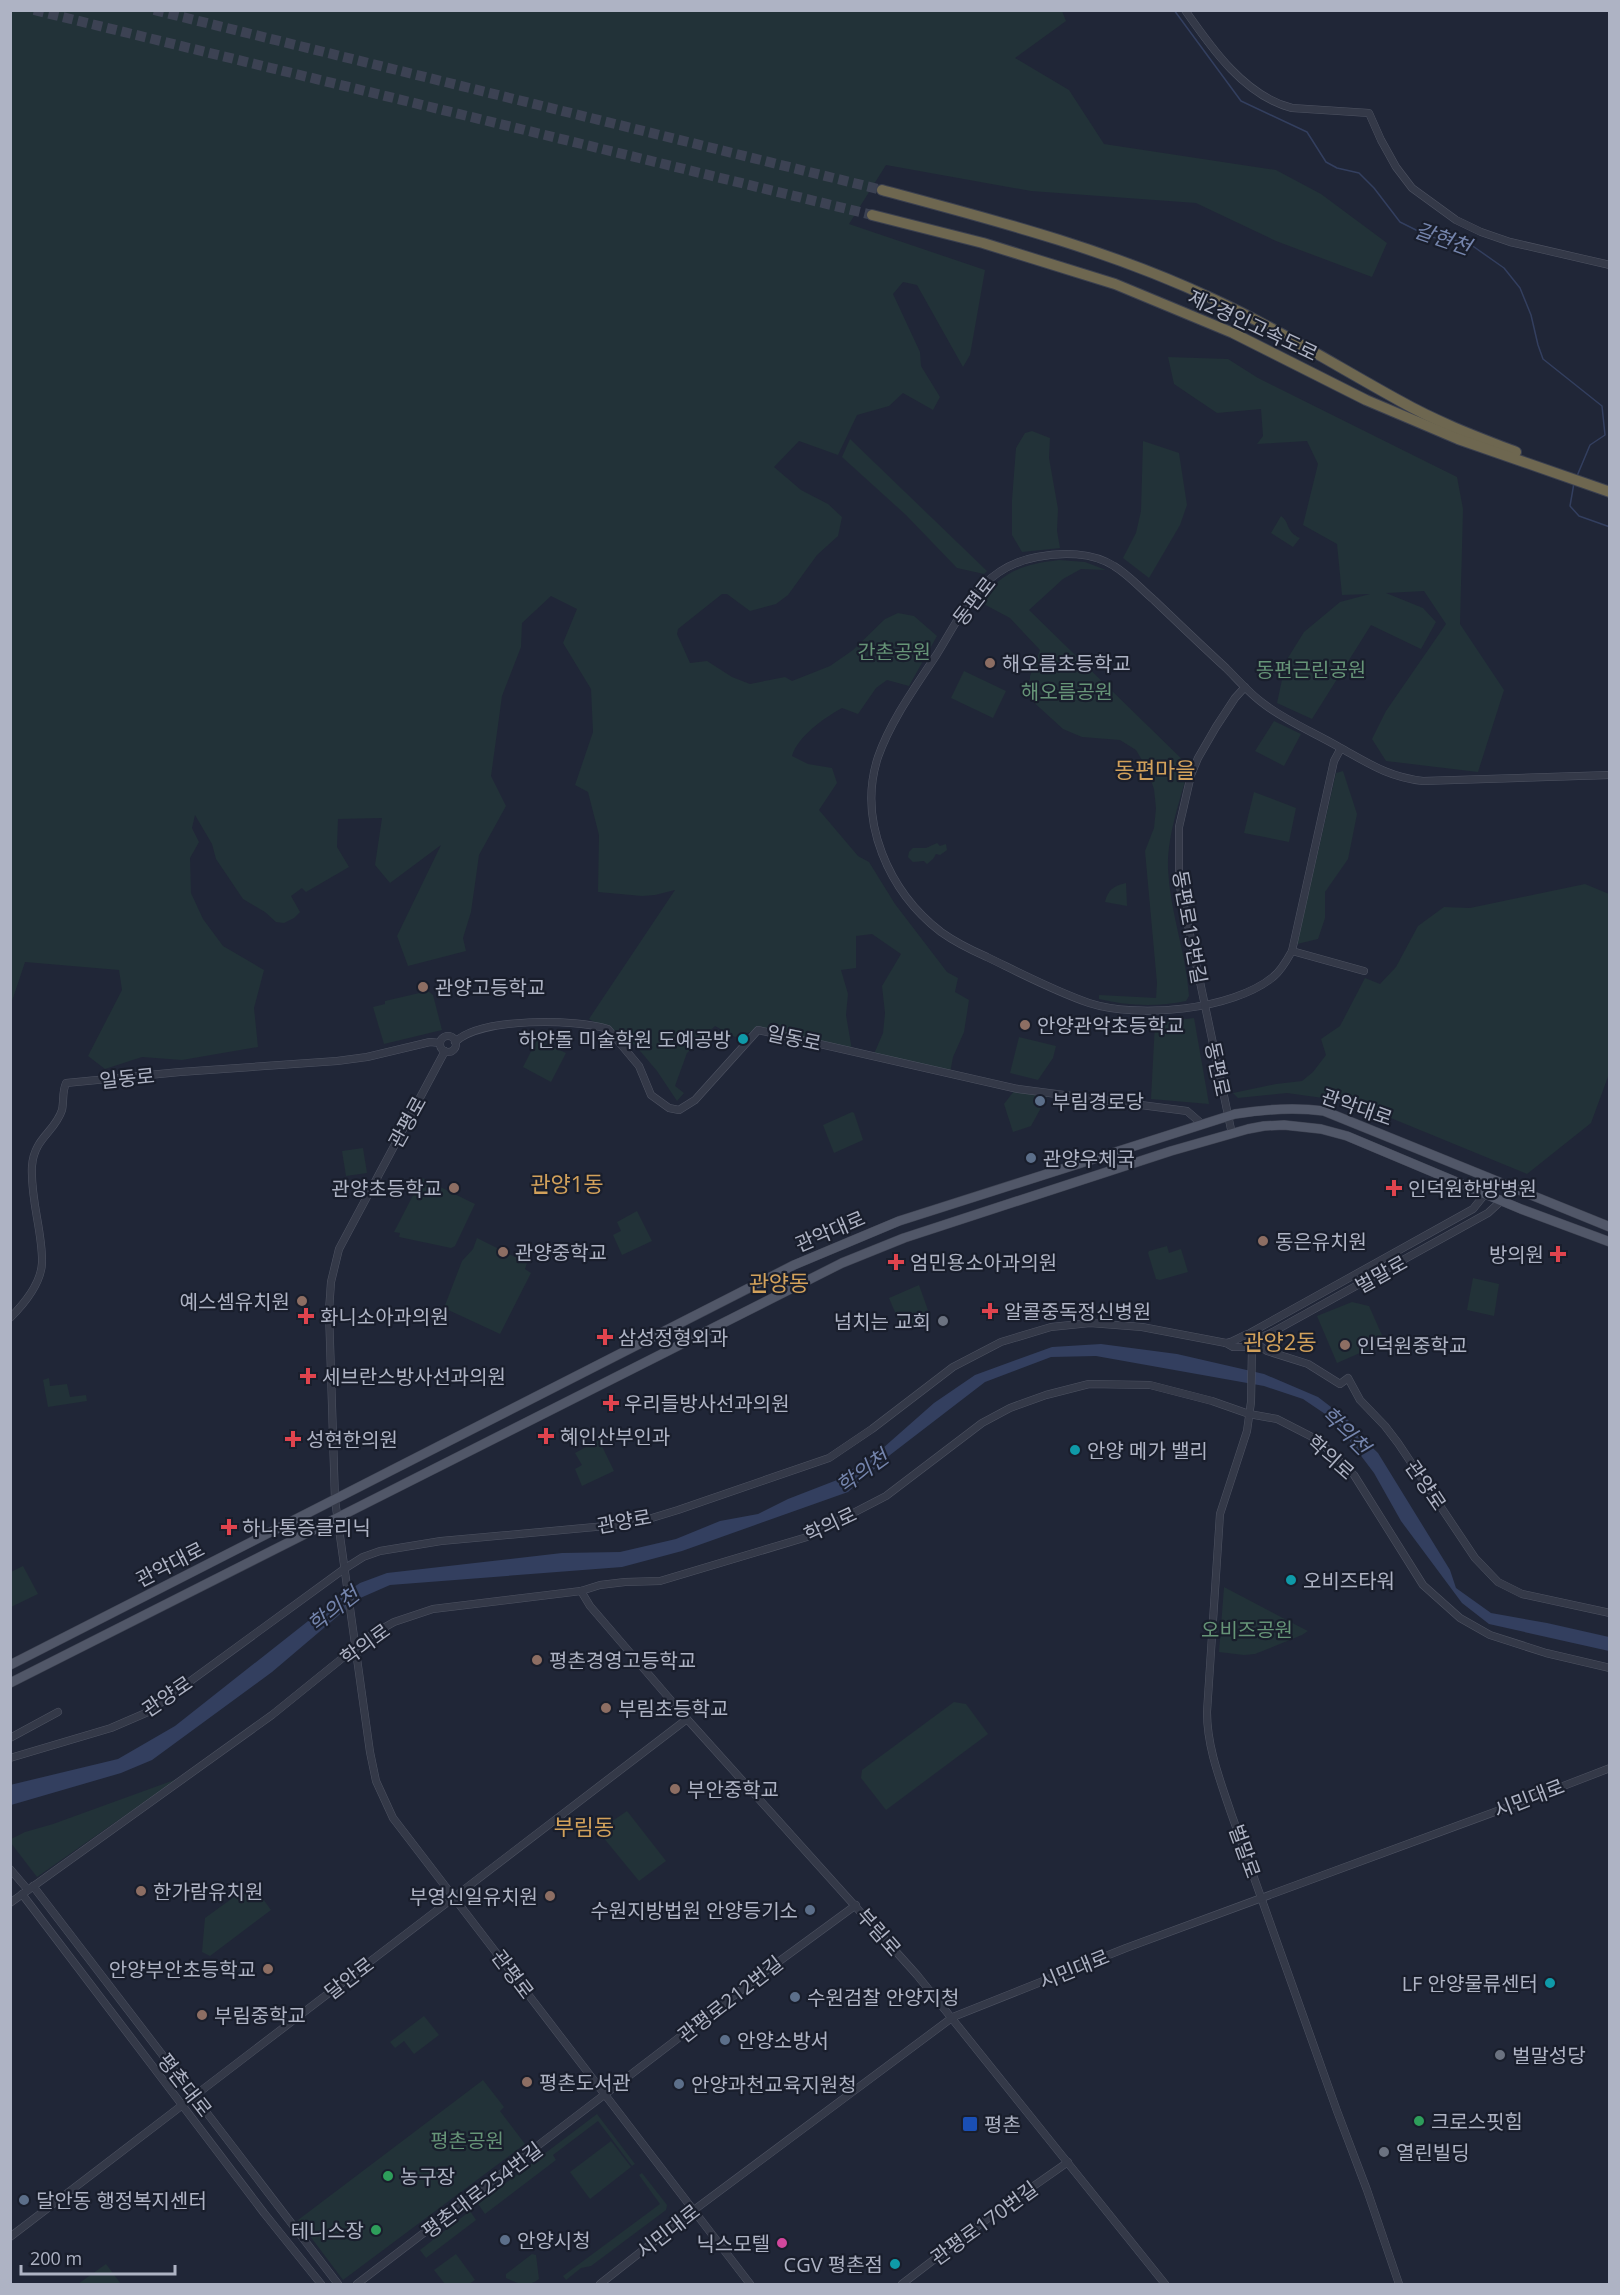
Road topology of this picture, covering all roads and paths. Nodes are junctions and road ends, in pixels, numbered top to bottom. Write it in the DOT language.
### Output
graph roads {
  1 [pos="1185,10"];
  2 [pos="882,190"];
  3 [pos="873,215"];
  4 [pos="1610,265"];
  5 [pos="1534,462"];
  6 [pos="1610,485"];
  7 [pos="1610,492"];
  8 [pos="1245,687"];
  9 [pos="1341,748"];
  10 [pos="1610,775"];
  11 [pos="1292,951"];
  12 [pos="1364,971"];
  13 [pos="1204,1004"];
  14 [pos="455,1042"];
  15 [pos="440,1043"];
  16 [pos="445,1051"];
  17 [pos="1227,1116"];
  18 [pos="1202,1124"];
  19 [pos="1232,1134"];
  20 [pos="1485,1194"];
  21 [pos="1501,1201"];
  22 [pos="1609,1227"];
  23 [pos="1606,1240"];
  24 [pos="1610,1250"];
  25 [pos="10,1318"];
  26 [pos="1247,1335"];
  27 [pos="1226,1343"];
  28 [pos="1253,1346"];
  29 [pos="1249,1414"];
  30 [pos="334,1500"];
  31 [pos="336,1517"];
  32 [pos="344,1569"];
  33 [pos="581,1591"];
  34 [pos="1610,1613"];
  35 [pos="355,1649"];
  36 [pos="10,1665"];
  37 [pos="1610,1668"];
  38 [pos="10,1683"];
  39 [pos="58,1712"];
  40 [pos="687,1719"];
  41 [pos="10,1738"];
  42 [pos="10,1758"];
  43 [pos="1610,1768"];
  44 [pos="10,1869"];
  45 [pos="28,1890"];
  46 [pos="454,1897"];
  47 [pos="1263,1899"];
  48 [pos="10,1903"];
  49 [pos="856,1905"];
  50 [pos="952,2017"];
  51 [pos="606,2095"];
  52 [pos="193,2096"];
  53 [pos="182,2104"];
  54 [pos="1068,2162"];
  55 [pos="694,2210"];
  56 [pos="10,2237"];
  57 [pos="321,2284"];
  58 [pos="338,2284"];
  59 [pos="357,2284"];
  60 [pos="600,2284"];
  61 [pos="750,2284"];
  62 [pos="902,2284"];
  63 [pos="1165,2284"];
  64 [pos="1399,2284"];
  1 -- 4 [label="street"];
  2 -- 5 [label="highway, 제2경인고속도로"];
  3 -- 5 [label="highway, 제2경인고속도로"];
  5 -- 6 [label="highway, 제2경인고속도로"];
  5 -- 7 [label="highway, 제2경인고속도로"];
  8 -- 9 [label="street, 동편로"];
  8 -- 13 [label="street, 동편로13번길"];
  8 -- 13 [label="street, 동편로"];
  9 -- 10 [label="street"];
  9 -- 11 [label="street, 동편로"];
  11 -- 12 [label="street"];
  11 -- 13 [label="street, 동편로"];
  13 -- 17 [label="street, 동편로"];
  14 -- 15 [label="street"];
  14 -- 16 [label="street, 관평로"];
  14 -- 18 [label="street, 일동로"];
  15 -- 16 [label="street"];
  15 -- 25 [label="street, 일동로"];
  16 -- 30 [label="street, 관평로"];
  17 -- 18 [label="main road, 관악대로"];
  17 -- 19 [label="street, 동편로"];
  17 -- 22 [label="main road, 관악대로"];
  18 -- 30 [label="main road, 관악대로"];
  19 -- 20 [label="main road, 관악대로"];
  19 -- 31 [label="main road, 관악대로"];
  20 -- 21 [label="main road, 관악대로"];
  20 -- 26 [label="street, 벌말로"];
  21 -- 23 [label="main road, 관악대로"];
  21 -- 28 [label="street, 벌말로"];
  23 -- 24 [label="main road"];
  26 -- 27 [label="street, 벌말로"];
  26 -- 28 [label="street"];
  26 -- 28 [label="street, 벌말로"];
  27 -- 28 [label="street, 관양로"];
  27 -- 32 [label="street, 관양로"];
  28 -- 29 [label="street, 벌말로"];
  28 -- 34 [label="street, 관양로"];
  29 -- 33 [label="street, 학의로"];
  29 -- 37 [label="street, 학의로"];
  29 -- 47 [label="street, 벌말로"];
  30 -- 31 [label="street, 관평로"];
  30 -- 36 [label="main road, 관악대로"];
  31 -- 32 [label="street, 관평로"];
  31 -- 38 [label="main road, 관악대로"];
  32 -- 35 [label="street, 관평로"];
  32 -- 42 [label="street, 관양로"];
  33 -- 35 [label="street, 학의로"];
  33 -- 40 [label="street, 부림로"];
  35 -- 45 [label="street, 학의로"];
  35 -- 46 [label="street, 관평로"];
  39 -- 41 [label="street"];
  40 -- 46 [label="street, 달안로"];
  40 -- 49 [label="street, 부림로"];
  43 -- 47 [label="street, 시민대로"];
  44 -- 45 [label="street"];
  45 -- 48 [label="street, 학의로"];
  45 -- 52 [label="street, 평촌대로"];
  45 -- 53 [label="street, 평촌대로"];
  46 -- 51 [label="street, 관평로"];
  46 -- 52 [label="street, 달안로"];
  47 -- 50 [label="street, 시민대로"];
  47 -- 64 [label="street, 벌말로"];
  49 -- 50 [label="street, 부림로"];
  49 -- 51 [label="street, 관평로212번길"];
  50 -- 54 [label="street, 부림로"];
  50 -- 55 [label="street, 시민대로"];
  51 -- 55 [label="street, 관평로"];
  51 -- 59 [label="street, 평촌대로254번길"];
  52 -- 53 [label="street, 달안로"];
  52 -- 58 [label="street, 평촌대로"];
  53 -- 56 [label="street, 달안로"];
  53 -- 57 [label="street, 평촌대로"];
  54 -- 62 [label="street, 관평로170번길"];
  54 -- 63 [label="street, 부림로"];
  55 -- 60 [label="street, 시민대로"];
  55 -- 61 [label="street, 관평로"];
}
